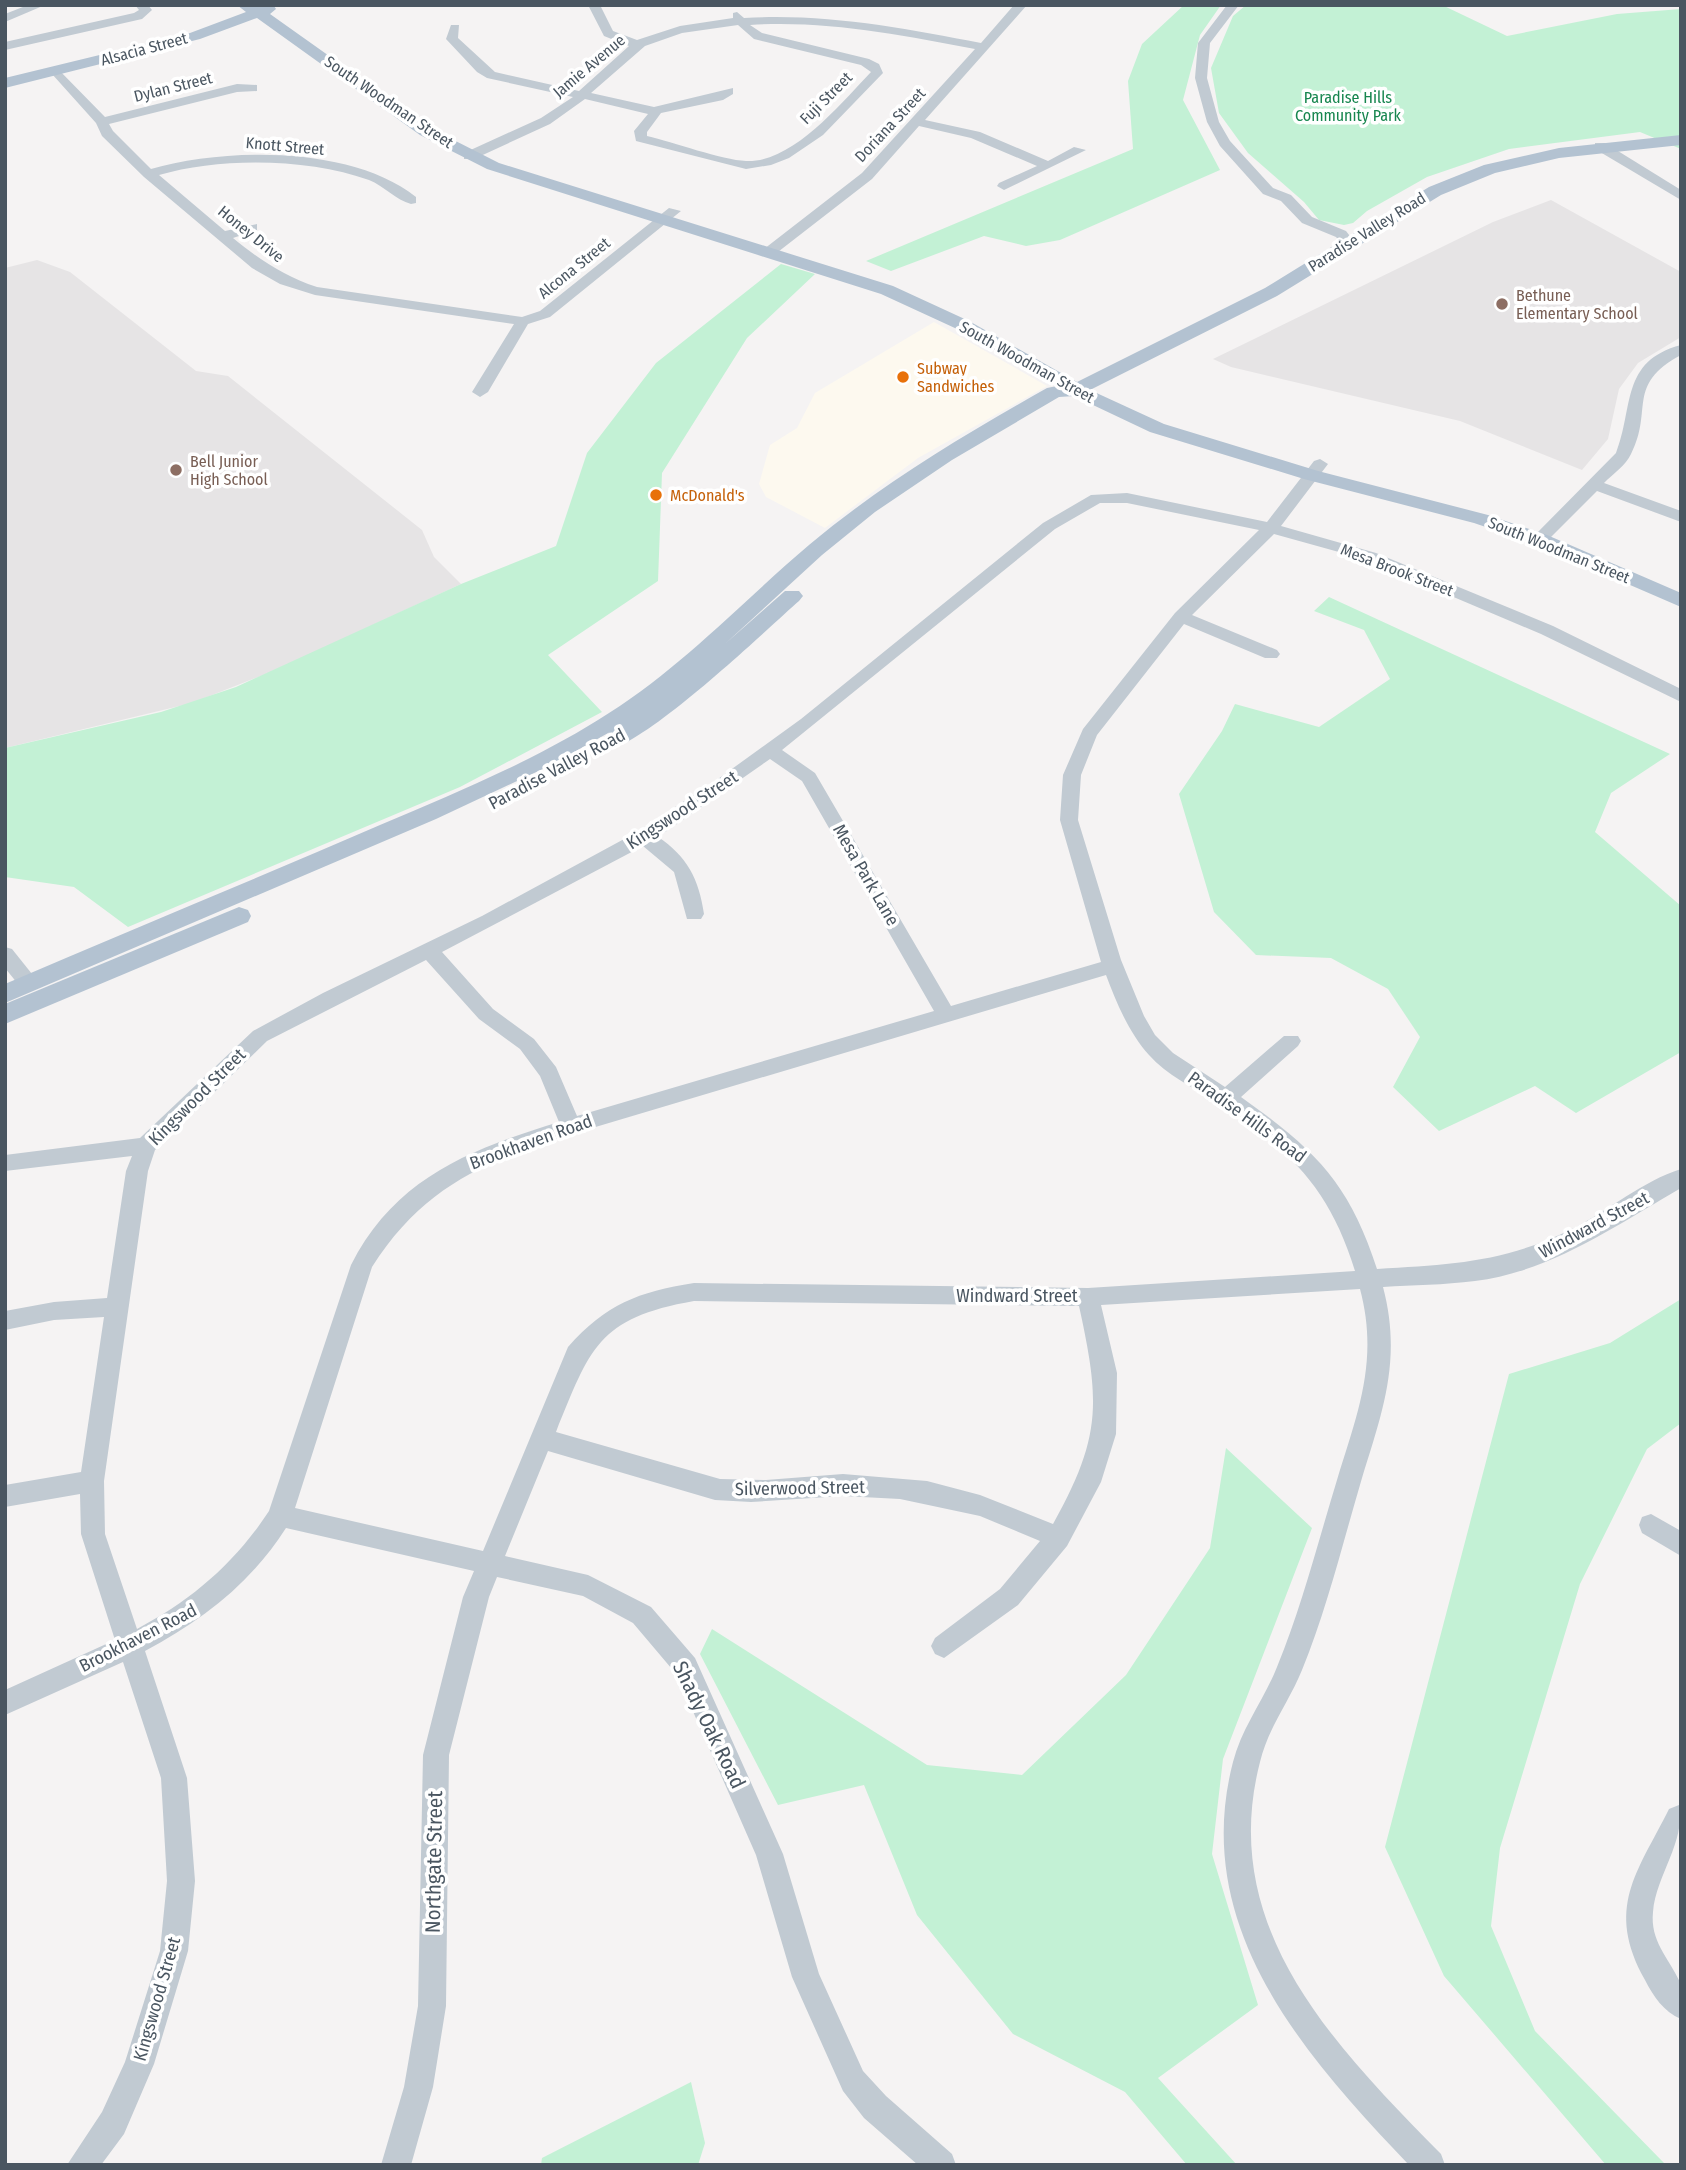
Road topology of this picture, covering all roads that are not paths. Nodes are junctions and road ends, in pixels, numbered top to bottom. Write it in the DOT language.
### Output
graph roads {
  1 [pos="39,5"];
  2 [pos="141,5"];
  3 [pos="244,5"];
  4 [pos="594,5"];
  5 [pos="1021,5"];
  6 [pos="1233,5"];
  7 [pos="271,8"];
  8 [pos="737,16"];
  9 [pos="5,18"];
  10 [pos="455,28"];
  11 [pos="638,45"];
  12 [pos="5,46"];
  13 [pos="985,47"];
  14 [pos="56,71"];
  15 [pos="5,83"];
  16 [pos="253,88"];
  17 [pos="729,91"];
  18 [pos="584,93"];
  19 [pos="654,111"];
  20 [pos="102,122"];
  21 [pos="918,122"];
  22 [pos="1681,140"];
  23 [pos="1600,146"];
  24 [pos="323,150"];
  25 [pos="1079,150"];
  26 [pos="477,152"];
  27 [pos="313,164"];
  28 [pos="1048,166"];
  29 [pos="149,174"];
  30 [pos="1004,186"];
  31 [pos="1681,196"];
  32 [pos="411,200"];
  33 [pos="668,216"];
  34 [pos="252,228"];
  35 [pos="225,236"];
  36 [pos="1349,244"];
  37 [pos="774,248"];
  38 [pos="523,321"];
  39 [pos="1681,349"];
  40 [pos="1083,385"];
  41 [pos="480,392"];
  42 [pos="1315,470"];
  43 [pos="1593,484"];
  44 [pos="1097,498"];
  45 [pos="1681,517"];
  46 [pos="1271,528"];
  47 [pos="1545,534"];
  48 [pos="1681,586"];
  49 [pos="1681,601"];
  50 [pos="1181,617"];
  51 [pos="1271,654"];
  52 [pos="1681,696"];
  53 [pos="770,750"];
  54 [pos="644,837"];
  55 [pos="694,914"];
  56 [pos="430,951"];
  57 [pos="5,954"];
  58 [pos="1114,965"];
  59 [pos="29,984"];
  60 [pos="5,994"];
  61 [pos="946,1014"];
  62 [pos="5,1015"];
  63 [pos="1291,1041"];
  64 [pos="1226,1098"];
  65 [pos="571,1126"];
  66 [pos="146,1146"];
  67 [pos="5,1163"];
  68 [pos="1681,1177"];
  69 [pos="1369,1279"];
  70 [pos="1088,1297"];
  71 [pos="118,1307"];
  72 [pos="5,1321"];
  73 [pos="540,1438"];
  74 [pos="92,1481"];
  75 [pos="5,1496"];
  76 [pos="280,1516"];
  77 [pos="1651,1525"];
  78 [pos="1058,1538"];
  79 [pos="1681,1545"];
  80 [pos="491,1563"];
  81 [pos="131,1644"];
  82 [pos="944,1646"];
  83 [pos="5,1703"];
  84 [pos="1679,1818"];
  85 [pos="1681,2005"];
  86 [pos="82,2165"];
  87 [pos="396,2165"];
  88 [pos="942,2165"];
  89 [pos="1430,2165"];
  1 -- 9 [label="street"];
  2 -- 12 [label="street"];
  3 -- 7 [label="main road, South Woodman Street"];
  4 -- 11 [label="street"];
  5 -- 13 [label="street, Doriana Street"];
  6 -- 36 [label="street"];
  7 -- 14 [label="main road, Alsacia Street"];
  7 -- 26 [label="main road, South Woodman Street"];
  8 -- 11 [label="street, Jamie Avenue"];
  8 -- 13 [label="street, Jamie Avenue"];
  8 -- 19 [label="street, Fuji Street"];
  10 -- 18 [label="street"];
  11 -- 18 [label="street, Jamie Avenue"];
  13 -- 21 [label="street, Doriana Street"];
  14 -- 15 [label="main road, Alsacia Street"];
  14 -- 20 [label="street, Honey Drive"];
  16 -- 20 [label="street, Dylan Street"];
  17 -- 19 [label="street"];
  18 -- 19 [label="street"];
  18 -- 26 [label="street, Jamie Avenue"];
  20 -- 29 [label="street, Honey Drive"];
  21 -- 28 [label="street"];
  21 -- 37 [label="street, Doriana Street"];
  22 -- 23 [label="main road, Paradise Valley Road"];
  23 -- 31 [label="street"];
  23 -- 36 [label="main road, Paradise Valley Road"];
  24 -- 27 [label="street"];
  25 -- 28 [label="street"];
  26 -- 33 [label="main road, South Woodman Street"];
  27 -- 29 [label="street, Knott Street"];
  27 -- 32 [label="street, Knott Street"];
  28 -- 30 [label="street"];
  29 -- 35 [label="street, Honey Drive"];
  33 -- 37 [label="main road, South Woodman Street"];
  33 -- 38 [label="street, Alcona Street"];
  34 -- 35 [label="street"];
  35 -- 38 [label="street, Honey Drive"];
  36 -- 40 [label="main road, Paradise Valley Road"];
  37 -- 40 [label="main road, South Woodman Street"];
  38 -- 41 [label="street"];
  39 -- 43 [label="street"];
  40 -- 42 [label="main road, South Woodman Street"];
  40 -- 59 [label="main road, Paradise Valley Road"];
  40 -- 62 [label="main road, Paradise Valley Road"];
  42 -- 46 [label="street, Paradise Hills Road"];
  42 -- 47 [label="main road, South Woodman Street"];
  43 -- 45 [label="street"];
  43 -- 47 [label="street"];
  44 -- 46 [label="street, Mesa Brook Street"];
  44 -- 53 [label="street, Kingswood Street"];
  46 -- 50 [label="street, Paradise Hills Road"];
  46 -- 52 [label="street, Mesa Brook Street"];
  47 -- 48 [label="main road, South Woodman Street"];
  47 -- 49 [label="main road, South Woodman Street"];
  50 -- 51 [label="street"];
  50 -- 58 [label="street, Paradise Hills Road"];
  53 -- 54 [label="street, Kingswood Street"];
  53 -- 61 [label="street, Mesa Park Lane"];
  54 -- 55 [label="street"];
  54 -- 56 [label="street, Kingswood Street"];
  56 -- 65 [label="street"];
  56 -- 66 [label="street, Kingswood Street"];
  57 -- 59 [label="street"];
  58 -- 61 [label="street, Brookhaven Road"];
  58 -- 64 [label="street, Paradise Hills Road"];
  59 -- 60 [label="main road, Paradise Valley Road"];
  61 -- 65 [label="street, Brookhaven Road"];
  63 -- 64 [label="street"];
  64 -- 69 [label="street, Paradise Hills Road"];
  65 -- 76 [label="street, Brookhaven Road"];
  66 -- 67 [label="street"];
  66 -- 71 [label="street, Kingswood Street"];
  68 -- 69 [label="street, Windward Street"];
  69 -- 70 [label="street, Windward Street"];
  69 -- 89 [label="street, Paradise Hills Road"];
  70 -- 73 [label="street, Windward Street"];
  70 -- 78 [label="street"];
  71 -- 72 [label="street"];
  71 -- 74 [label="street, Kingswood Street"];
  73 -- 78 [label="street, Silverwood Street"];
  73 -- 80 [label="street, Windward Street"];
  74 -- 75 [label="street"];
  74 -- 81 [label="street, Kingswood Street"];
  76 -- 80 [label="street, Shady Oak Road"];
  76 -- 81 [label="street, Brookhaven Road"];
  77 -- 79 [label="street"];
  78 -- 82 [label="street"];
  80 -- 87 [label="street, Northgate Street"];
  80 -- 88 [label="street, Shady Oak Road"];
  81 -- 83 [label="street, Brookhaven Road"];
  81 -- 86 [label="street, Kingswood Street"];
  84 -- 85 [label="street"];
}
